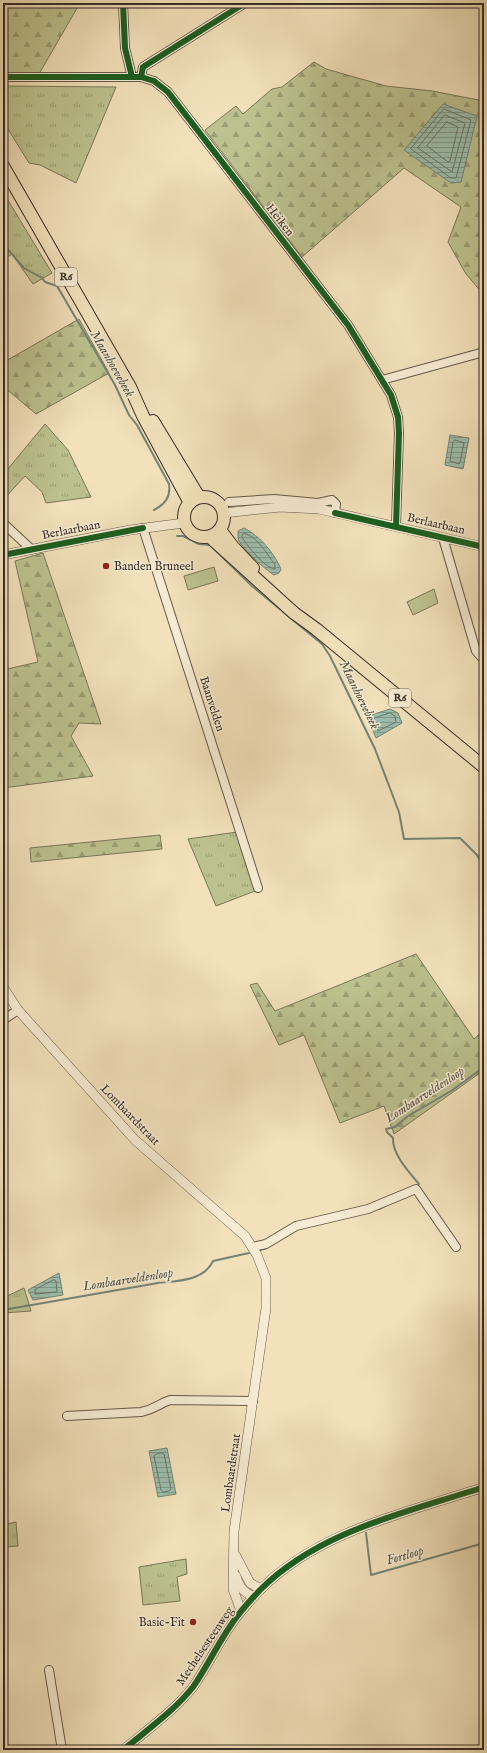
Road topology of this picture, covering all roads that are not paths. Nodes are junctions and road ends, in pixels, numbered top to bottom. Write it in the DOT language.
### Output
graph roads {
  1 [pos="123,3"];
  2 [pos="245,3"];
  3 [pos="3,77"];
  4 [pos="132,77"];
  5 [pos="142,77"];
  6 [pos="3,166"];
  7 [pos="484,352"];
  8 [pos="382,380"];
  9 [pos="194,500"];
  10 [pos="229,502"];
  11 [pos="224,513"];
  12 [pos="336,513"];
  13 [pos="3,523"];
  14 [pos="184,523"];
  15 [pos="396,526"];
  16 [pos="143,528"];
  17 [pos="220,530"];
  18 [pos="210,537"];
  19 [pos="443,538"];
  20 [pos="484,546"];
  21 [pos="30,549"];
  22 [pos="3,555"];
  23 [pos="316,629"];
  24 [pos="484,660"];
  25 [pos="484,767"];
  26 [pos="258,888"];
  27 [pos="3,987"];
  28 [pos="18,1010"];
  29 [pos="3,1020"];
  30 [pos="252,1247"];
  31 [pos="456,1247"];
  32 [pos="253,1401"];
  33 [pos="67,1416"];
  34 [pos="484,1487"];
  35 [pos="234,1549"];
  36 [pos="234,1570"];
  37 [pos="261,1589"];
  38 [pos="254,1597"];
  39 [pos="241,1611"];
  40 [pos="49,1670"];
  41 [pos="62,1750"];
  42 [pos="123,1750"];
  1 -- 4 [label="street"];
  2 -- 5 [label="street"];
  3 -- 4 [label="street, Heiken"];
  4 -- 5 [label="street, Heiken"];
  5 -- 8 [label="street, Heiken"];
  6 -- 9 [label="main road, R6"];
  7 -- 8 [label="street"];
  8 -- 15 [label="street, Heiken"];
  9 -- 11 [label="main road"];
  9 -- 14 [label="main road"];
  10 -- 12 [label="street"];
  11 -- 12 [label="street, Berlaarbaan"];
  11 -- 17 [label="main road"];
  12 -- 15 [label="street, Berlaarbaan"];
  13 -- 21 [label="street, Berlaarbaan"];
  14 -- 16 [label="street, Berlaarbaan"];
  14 -- 18 [label="main road, R6"];
  15 -- 19 [label="street, Berlaarbaan"];
  16 -- 21 [label="street, Berlaarbaan"];
  16 -- 26 [label="street, Baanvelden"];
  17 -- 18 [label="main road"];
  17 -- 23 [label="main road, R6"];
  18 -- 23 [label="main road, R6"];
  19 -- 20 [label="street, Berlaarbaan"];
  19 -- 24 [label="street, Berlaarbaan"];
  21 -- 22 [label="street, Berlaarbaan"];
  23 -- 25 [label="main road, R6"];
  27 -- 28 [label="street, Lombaardstraat"];
  28 -- 29 [label="street"];
  28 -- 30 [label="street, Lombaardstraat"];
  30 -- 31 [label="street"];
  30 -- 32 [label="street, Lombaardstraat"];
  32 -- 33 [label="street"];
  32 -- 35 [label="street, Lombaardstraat"];
  34 -- 37 [label="street, Mechelsesteenweg"];
  35 -- 36 [label="street, Lombaardstraat"];
  35 -- 37 [label="street, Lombaardstraat"];
  36 -- 38 [label="street, Lombaardstraat"];
  36 -- 39 [label="street, Lombaardstraat"];
  37 -- 38 [label="street, Mechelsesteenweg"];
  38 -- 39 [label="street, Mechelsesteenweg"];
  39 -- 42 [label="street, Mechelsesteenweg"];
  40 -- 41 [label="street"];
}
